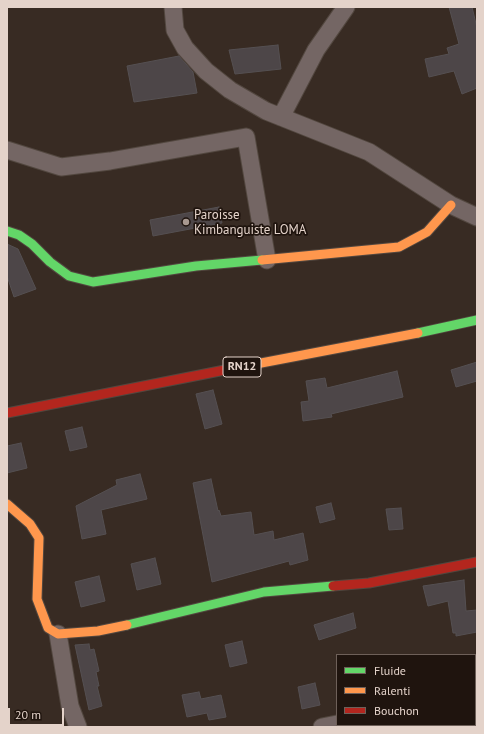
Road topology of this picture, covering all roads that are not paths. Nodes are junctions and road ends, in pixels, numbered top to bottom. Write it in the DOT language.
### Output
graph roads {
  1 [pos="173,7"];
  2 [pos="346,7"];
  3 [pos="281,117"];
  4 [pos="7,150"];
  5 [pos="451,205"];
  6 [pos="477,217"];
  7 [pos="7,231"];
  8 [pos="268,260"];
  9 [pos="477,320"];
  10 [pos="7,413"];
  11 [pos="7,504"];
  12 [pos="477,562"];
  13 [pos="58,634"];
  14 [pos="336,724"];
  15 [pos="78,727"];
  16 [pos="322,727"];
  1 -- 3 [label="street"];
  2 -- 3 [label="street"];
  3 -- 5 [label="street"];
  4 -- 8 [label="street"];
  5 -- 6 [label="street"];
  5 -- 8 [label="street"];
  7 -- 8 [label="street"];
  9 -- 10 [label="street, RN12"];
  11 -- 13 [label="street"];
  12 -- 13 [label="street"];
  13 -- 15 [label="street"];
  14 -- 16 [label="street"];
}
